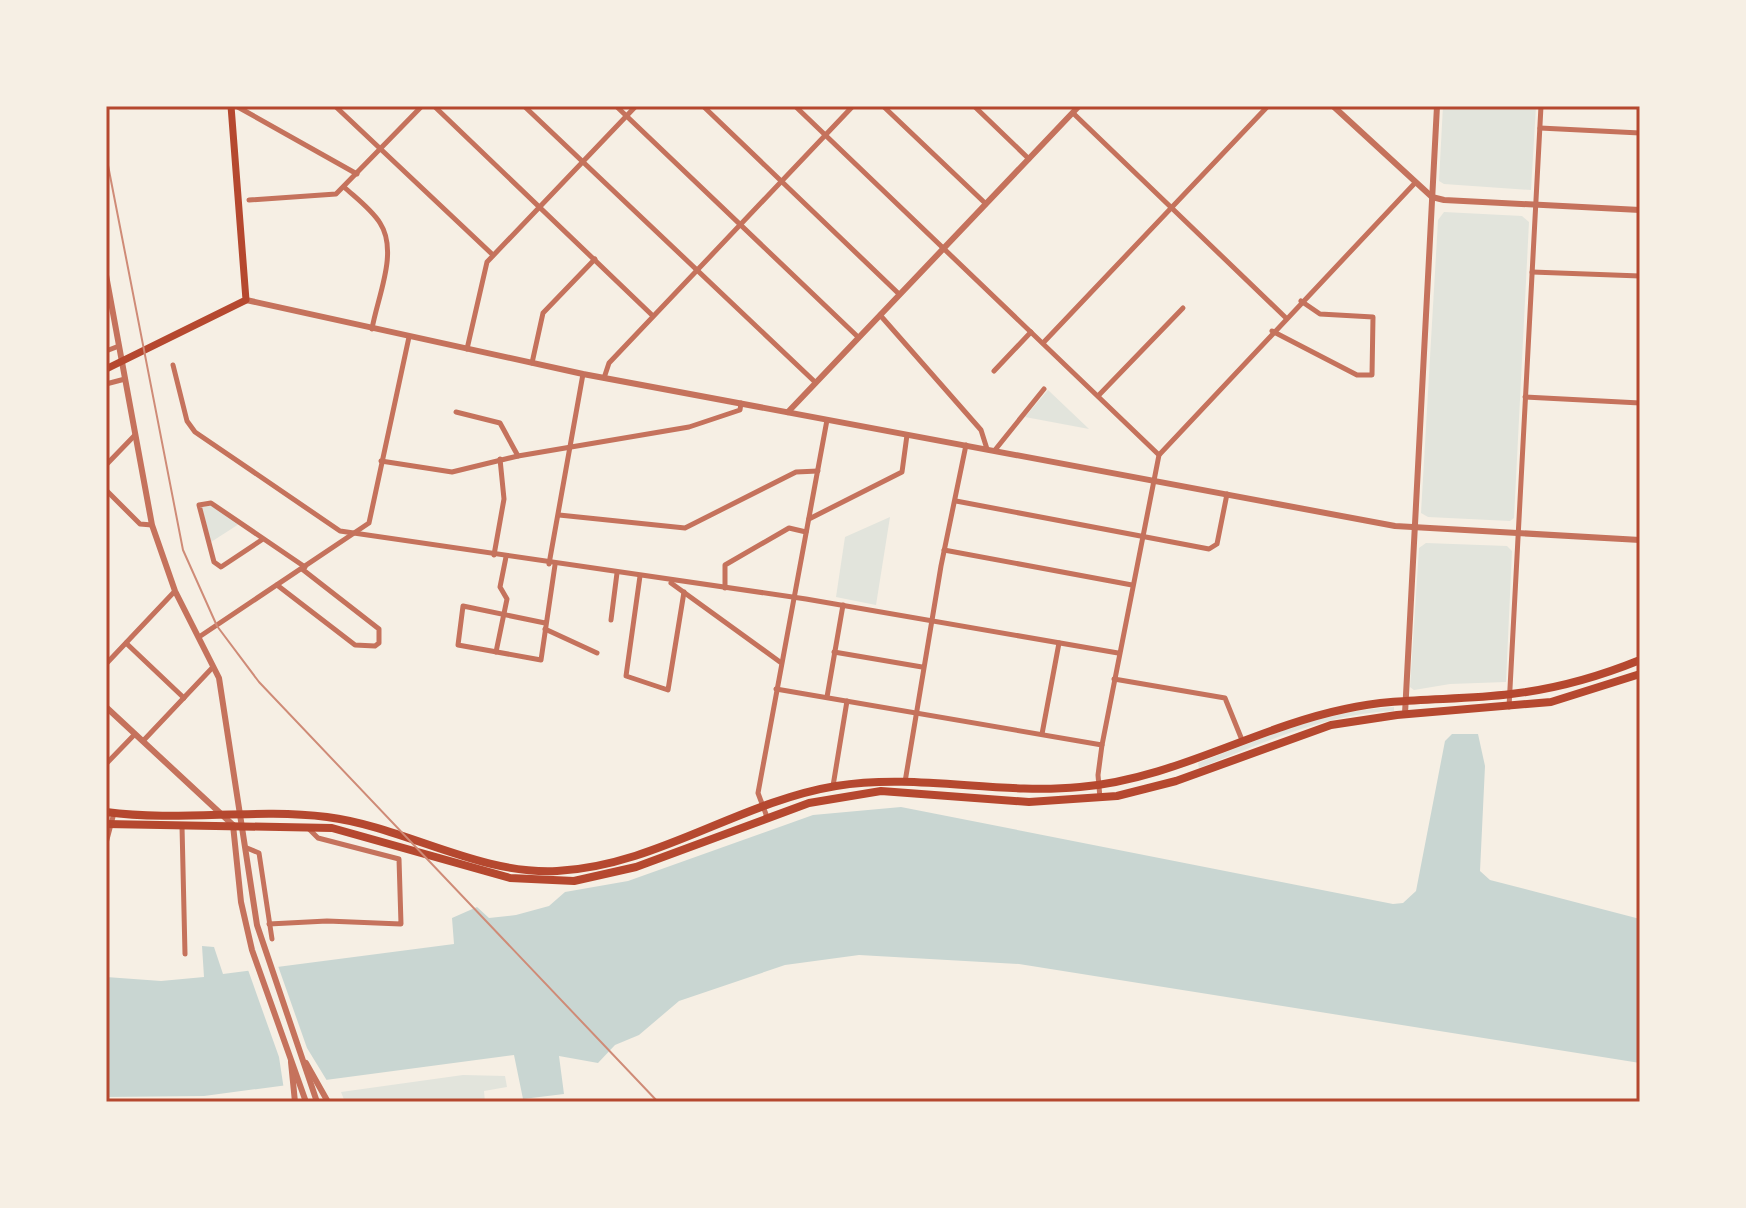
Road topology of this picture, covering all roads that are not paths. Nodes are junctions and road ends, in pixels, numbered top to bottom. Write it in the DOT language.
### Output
graph roads {
  1 [pos="233,106"];
  2 [pos="335,106"];
  3 [pos="422,106"];
  4 [pos="434,106"];
  5 [pos="524,106"];
  6 [pos="616,106"];
  7 [pos="636,106"];
  8 [pos="703,106"];
  9 [pos="795,106"];
  10 [pos="853,106"];
  11 [pos="883,106"];
  12 [pos="974,106"];
  13 [pos="1079,106"];
  14 [pos="1268,106"];
  15 [pos="1333,106"];
  16 [pos="1437,106"];
  17 [pos="1541,106"];
  18 [pos="1073,113"];
  19 [pos="626,116"];
  20 [pos="1540,128"];
  21 [pos="1640,133"];
  22 [pos="826,135"];
  23 [pos="380,149"];
  24 [pos="1029,159"];
  25 [pos="583,162"];
  26 [pos="357,174"];
  27 [pos="782,181"];
  28 [pos="1414,184"];
  29 [pos="344,187"];
  30 [pos="1432,197"];
  31 [pos="249,200"];
  32 [pos="986,204"];
  33 [pos="1535,205"];
  34 [pos="539,207"];
  35 [pos="1172,207"];
  36 [pos="1640,210"];
  37 [pos="741,225"];
  38 [pos="943,248"];
  39 [pos="493,255"];
  40 [pos="595,259"];
  41 [pos="697,271"];
  42 [pos="1532,272"];
  43 [pos="106,275"];
  44 [pos="1640,276"];
  45 [pos="899,294"];
  46 [pos="246,300"];
  47 [pos="1301,301"];
  48 [pos="1183,308"];
  49 [pos="880,315"];
  50 [pos="653,316"];
  51 [pos="1285,317"];
  52 [pos="372,330"];
  53 [pos="1272,331"];
  54 [pos="1031,332"];
  55 [pos="409,337"];
  56 [pos="858,337"];
  57 [pos="1043,343"];
  58 [pos="119,346"];
  59 [pos="467,349"];
  60 [pos="106,351"];
  61 [pos="532,363"];
  62 [pos="173,365"];
  63 [pos="106,369"];
  64 [pos="994,371"];
  65 [pos="583,374"];
  66 [pos="604,378"];
  67 [pos="125,379"];
  68 [pos="815,382"];
  69 [pos="106,384"];
  70 [pos="1044,389"];
  71 [pos="1098,396"];
  72 [pos="1525,397"];
  73 [pos="741,403"];
  74 [pos="1640,403"];
  75 [pos="456,412"];
  76 [pos="788,412"];
  77 [pos="827,420"];
  78 [pos="136,434"];
  79 [pos="907,435"];
  80 [pos="966,445"];
  81 [pos="570,446"];
  82 [pos="991,449"];
  83 [pos="1159,455"];
  84 [pos="518,456"];
  85 [pos="500,459"];
  86 [pos="381,461"];
  87 [pos="106,465"];
  88 [pos="818,471"];
  89 [pos="1153,481"];
  90 [pos="106,490"];
  91 [pos="1227,494"];
  92 [pos="956,501"];
  93 [pos="559,515"];
  94 [pos="809,519"];
  95 [pos="152,525"];
  96 [pos="1414,529"];
  97 [pos="806,532"];
  98 [pos="357,534"];
  99 [pos="1518,534"];
  100 [pos="1141,537"];
  101 [pos="263,539"];
  102 [pos="1640,540"];
  103 [pos="944,550"];
  104 [pos="494,555"];
  105 [pos="506,557"];
  106 [pos="552,564"];
  107 [pos="303,568"];
  108 [pos="617,573"];
  109 [pos="640,576"];
  110 [pos="667,580"];
  111 [pos="277,585"];
  112 [pos="1132,585"];
  113 [pos="725,588"];
  114 [pos="175,591"];
  115 [pos="684,592"];
  116 [pos="794,597"];
  117 [pos="843,605"];
  118 [pos="504,614"];
  119 [pos="931,619"];
  120 [pos="611,620"];
  121 [pos="545,626"];
  122 [pos="199,637"];
  123 [pos="126,643"];
  124 [pos="1059,643"];
  125 [pos="496,652"];
  126 [pos="834,652"];
  127 [pos="597,653"];
  128 [pos="1118,653"];
  129 [pos="1640,660"];
  130 [pos="780,662"];
  131 [pos="106,664"];
  132 [pos="214,666"];
  133 [pos="922,667"];
  134 [pos="1640,674"];
  135 [pos="1114,679"];
  136 [pos="776,689"];
  137 [pos="1509,695"];
  138 [pos="827,697"];
  139 [pos="184,698"];
  140 [pos="847,701"];
  141 [pos="1406,702"];
  142 [pos="106,707"];
  143 [pos="1509,708"];
  144 [pos="915,713"];
  145 [pos="1405,714"];
  146 [pos="135,734"];
  147 [pos="1042,734"];
  148 [pos="143,741"];
  149 [pos="1243,743"];
  150 [pos="1102,745"];
  151 [pos="106,764"];
  152 [pos="905,782"];
  153 [pos="1098,785"];
  154 [pos="833,786"];
  155 [pos="1100,798"];
  156 [pos="763,806"];
  157 [pos="110,813"];
  158 [pos="241,814"];
  159 [pos="223,815"];
  160 [pos="767,817"];
  161 [pos="109,825"];
  162 [pos="233,825"];
  163 [pos="244,825"];
  164 [pos="182,826"];
  165 [pos="306,827"];
  166 [pos="106,843"];
  167 [pos="247,848"];
  168 [pos="269,924"];
  169 [pos="272,939"];
  170 [pos="185,954"];
  171 [pos="301,1056"];
  172 [pos="291,1058"];
  173 [pos="316,1098"];
  174 [pos="305,1099"];
  175 [pos="294,1100"];
  176 [pos="328,1102"];
  1 -- 26 [label="street"];
  1 -- 46 [label="main road"];
  2 -- 23 [label="street"];
  3 -- 23 [label="street"];
  4 -- 34 [label="street"];
  5 -- 25 [label="street"];
  6 -- 19 [label="street"];
  7 -- 19 [label="street"];
  8 -- 27 [label="street"];
  9 -- 22 [label="street"];
  10 -- 22 [label="street"];
  11 -- 32 [label="street"];
  12 -- 24 [label="street"];
  13 -- 18 [label="street"];
  14 -- 35 [label="street"];
  15 -- 28 [label="street"];
  16 -- 30 [label="street"];
  17 -- 20 [label="street"];
  18 -- 24 [label="street"];
  18 -- 35 [label="street"];
  19 -- 25 [label="street"];
  19 -- 37 [label="street"];
  20 -- 21 [label="street"];
  20 -- 33 [label="street"];
  22 -- 27 [label="street"];
  22 -- 38 [label="street"];
  23 -- 26 [label="street"];
  23 -- 39 [label="street"];
  24 -- 32 [label="street"];
  25 -- 34 [label="street"];
  25 -- 41 [label="street"];
  26 -- 29 [label="street"];
  27 -- 37 [label="street"];
  27 -- 45 [label="street"];
  28 -- 30 [label="street"];
  28 -- 47 [label="street"];
  29 -- 31 [label="street"];
  29 -- 52 [label="street"];
  30 -- 33 [label="street"];
  30 -- 96 [label="street"];
  32 -- 38 [label="street"];
  33 -- 36 [label="street"];
  33 -- 42 [label="street"];
  34 -- 39 [label="street"];
  34 -- 40 [label="street"];
  35 -- 51 [label="street"];
  35 -- 57 [label="street"];
  37 -- 41 [label="street"];
  37 -- 56 [label="street"];
  38 -- 45 [label="street"];
  38 -- 54 [label="street"];
  39 -- 59 [label="street"];
  40 -- 50 [label="street"];
  40 -- 61 [label="street"];
  41 -- 50 [label="street"];
  41 -- 68 [label="street"];
  42 -- 44 [label="street"];
  42 -- 72 [label="street"];
  43 -- 58 [label="street"];
  45 -- 49 [label="street"];
  46 -- 52 [label="street"];
  46 -- 63 [label="main road"];
  47 -- 51 [label="street"];
  47 -- 53 [label="street"];
  48 -- 71 [label="street"];
  49 -- 56 [label="street"];
  49 -- 82 [label="street"];
  50 -- 66 [label="street"];
  51 -- 53 [label="street"];
  52 -- 55 [label="street"];
  53 -- 83 [label="street"];
  54 -- 57 [label="street"];
  54 -- 64 [label="street"];
  55 -- 59 [label="street"];
  55 -- 86 [label="street"];
  56 -- 68 [label="street"];
  57 -- 71 [label="street"];
  58 -- 60 [label="street"];
  58 -- 67 [label="street"];
  59 -- 61 [label="street"];
  61 -- 65 [label="street"];
  62 -- 98 [label="street"];
  65 -- 66 [label="street"];
  65 -- 81 [label="street"];
  66 -- 73 [label="street"];
  67 -- 69 [label="street"];
  67 -- 78 [label="street"];
  68 -- 76 [label="street"];
  70 -- 82 [label="street"];
  71 -- 83 [label="street"];
  72 -- 74 [label="street"];
  72 -- 99 [label="street"];
  73 -- 76 [label="street"];
  73 -- 81 [label="street"];
  75 -- 84 [label="street"];
  76 -- 77 [label="street"];
  77 -- 79 [label="street"];
  77 -- 88 [label="street"];
  78 -- 87 [label="street"];
  78 -- 95 [label="street"];
  79 -- 80 [label="street"];
  79 -- 94 [label="street"];
  80 -- 82 [label="street"];
  80 -- 92 [label="street"];
  81 -- 84 [label="street"];
  81 -- 93 [label="street"];
  82 -- 89 [label="street"];
  83 -- 89 [label="street"];
  84 -- 85 [label="street"];
  85 -- 86 [label="street"];
  85 -- 104 [label="street"];
  86 -- 98 [label="street"];
  88 -- 93 [label="street"];
  88 -- 94 [label="street"];
  89 -- 91 [label="street"];
  89 -- 100 [label="street"];
  90 -- 95 [label="street"];
  91 -- 96 [label="street"];
  91 -- 100 [label="street"];
  92 -- 100 [label="street"];
  92 -- 103 [label="street"];
  93 -- 106 [label="street"];
  94 -- 97 [label="street"];
  95 -- 114 [label="street"];
  96 -- 99 [label="street"];
  96 -- 141 [label="street"];
  97 -- 113 [label="street"];
  97 -- 116 [label="street"];
  98 -- 104 [label="street"];
  98 -- 107 [label="street"];
  99 -- 102 [label="street"];
  99 -- 137 [label="street"];
  100 -- 112 [label="street"];
  101 -- 101 [label="street"];
  101 -- 107 [label="street"];
  103 -- 112 [label="street"];
  103 -- 119 [label="street"];
  104 -- 105 [label="street"];
  105 -- 106 [label="street"];
  105 -- 118 [label="street"];
  106 -- 108 [label="street"];
  106 -- 121 [label="street"];
  107 -- 111 [label="street"];
  107 -- 111 [label="street"];
  108 -- 109 [label="street"];
  108 -- 120 [label="street"];
  109 -- 110 [label="street"];
  109 -- 115 [label="street"];
  110 -- 113 [label="street"];
  110 -- 115 [label="street"];
  111 -- 122 [label="street"];
  112 -- 128 [label="street"];
  113 -- 116 [label="street"];
  114 -- 122 [label="street"];
  114 -- 123 [label="street"];
  115 -- 130 [label="street"];
  116 -- 117 [label="street"];
  116 -- 130 [label="street"];
  117 -- 119 [label="street"];
  117 -- 126 [label="street"];
  118 -- 121 [label="street"];
  118 -- 125 [label="street"];
  118 -- 125 [label="street"];
  119 -- 124 [label="street"];
  119 -- 133 [label="street"];
  121 -- 125 [label="street"];
  121 -- 127 [label="street"];
  122 -- 132 [label="street"];
  123 -- 131 [label="street"];
  123 -- 139 [label="street"];
  124 -- 128 [label="street"];
  124 -- 147 [label="street"];
  126 -- 133 [label="street"];
  126 -- 138 [label="street"];
  128 -- 135 [label="street"];
  129 -- 137 [label="highway"];
  130 -- 136 [label="street"];
  132 -- 139 [label="street"];
  132 -- 158 [label="street"];
  133 -- 144 [label="street"];
  134 -- 143 [label="highway"];
  135 -- 149 [label="street"];
  135 -- 150 [label="street"];
  136 -- 138 [label="street"];
  136 -- 156 [label="street"];
  137 -- 141 [label="highway"];
  137 -- 143 [label="street"];
  138 -- 140 [label="street"];
  139 -- 148 [label="street"];
  140 -- 144 [label="street"];
  140 -- 154 [label="street"];
  141 -- 145 [label="street"];
  141 -- 149 [label="highway"];
  142 -- 146 [label="street"];
  143 -- 145 [label="highway"];
  144 -- 147 [label="street"];
  144 -- 152 [label="street"];
  145 -- 155 [label="highway"];
  146 -- 148 [label="street"];
  146 -- 151 [label="street"];
  147 -- 150 [label="street"];
  148 -- 159 [label="street"];
  149 -- 153 [label="highway"];
  150 -- 153 [label="street"];
  152 -- 153 [label="highway"];
  152 -- 154 [label="highway"];
  153 -- 155 [label="street"];
  154 -- 156 [label="highway"];
  155 -- 160 [label="highway"];
  156 -- 158 [label="highway"];
  156 -- 160 [label="street"];
  157 -- 159 [label="highway"];
  157 -- 161 [label="street"];
  158 -- 159 [label="highway"];
  158 -- 162 [label="street"];
  158 -- 163 [label="street"];
  159 -- 162 [label="street"];
  160 -- 165 [label="highway"];
  161 -- 164 [label="highway"];
  161 -- 166 [label="street"];
  162 -- 163 [label="highway"];
  162 -- 164 [label="highway"];
  162 -- 172 [label="street"];
  163 -- 165 [label="highway"];
  163 -- 167 [label="street"];
  164 -- 170 [label="street"];
  165 -- 168 [label="street"];
  167 -- 168 [label="street"];
  167 -- 171 [label="street"];
  168 -- 169 [label="street"];
  171 -- 173 [label="street"];
  171 -- 176 [label="street"];
  172 -- 174 [label="street"];
  172 -- 175 [label="street"];
}
